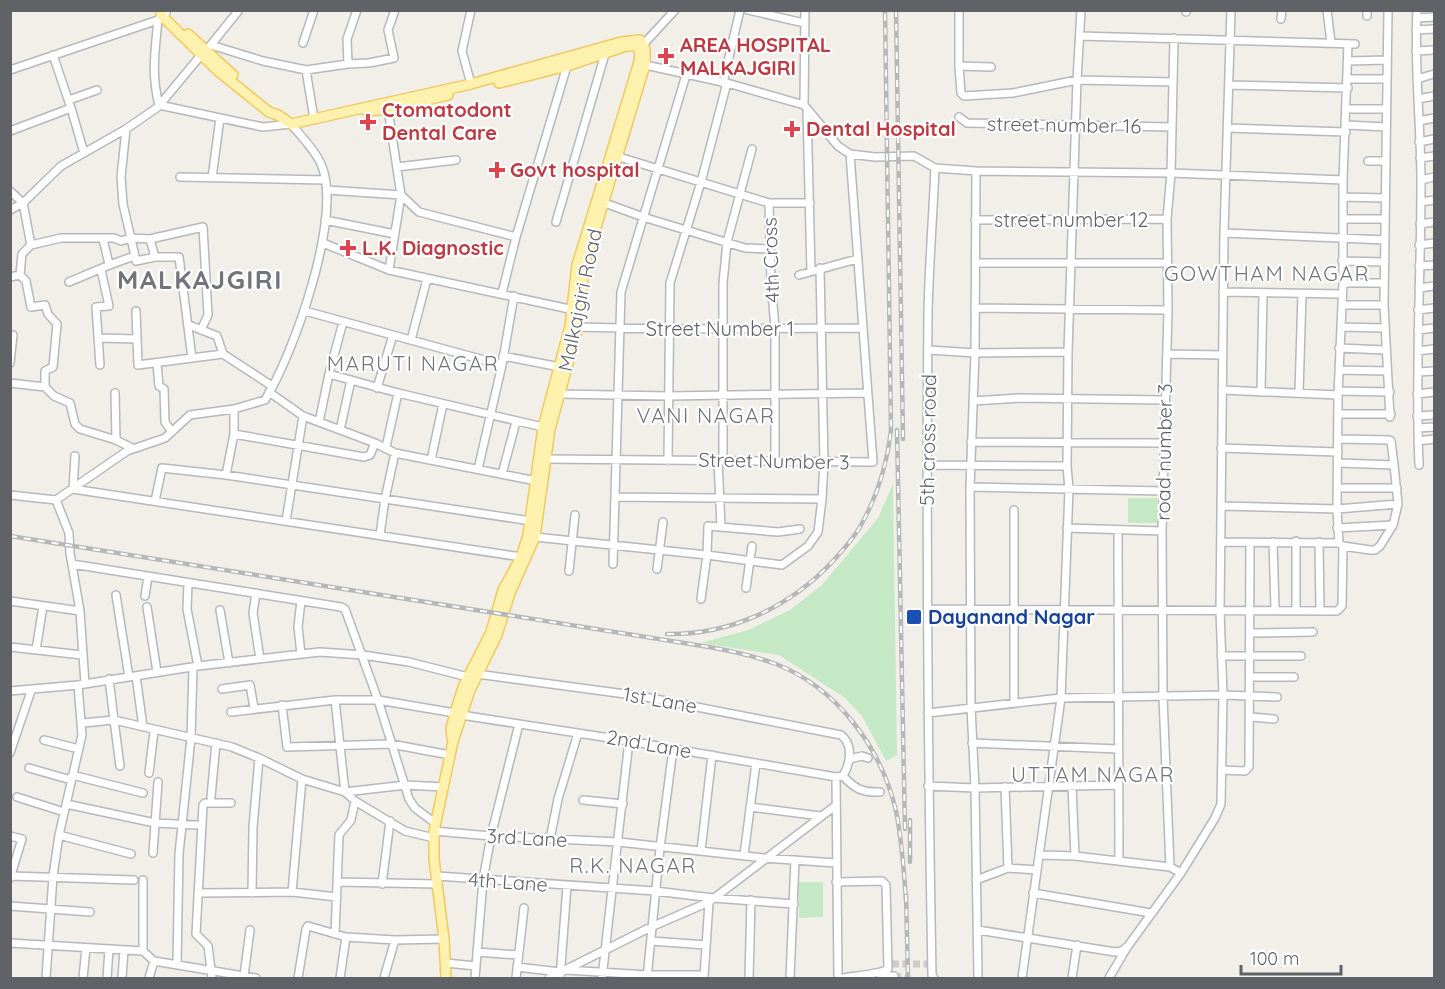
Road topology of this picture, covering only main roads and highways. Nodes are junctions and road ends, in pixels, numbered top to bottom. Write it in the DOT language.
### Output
graph roads {
  1 [pos="162,14"];
  2 [pos="641,47"];
  3 [pos="642,64"];
  4 [pos="350,111"];
  5 [pos="605,181"];
  6 [pos="576,310"];
  7 [pos="574,327"];
  8 [pos="472,675"];
  9 [pos="446,978"];
  1 -- 4 [label="main road"];
  2 -- 3 [label="main road, Malkajgiri Road"];
  2 -- 4 [label="main road"];
  2 -- 4 [label="main road"];
  3 -- 5 [label="main road, Malkajgiri Road"];
  3 -- 5 [label="main road, Malkajgiri Road"];
  5 -- 6 [label="main road, Malkajgiri Road"];
  5 -- 6 [label="main road, Malkajgiri Road"];
  6 -- 7 [label="main road, Malkajgiri Road"];
  7 -- 8 [label="main road, Malkajgiri Road"];
  7 -- 8 [label="main road, Malkajgiri Road"];
  8 -- 9 [label="main road, Malkajgiri Road"];
}
